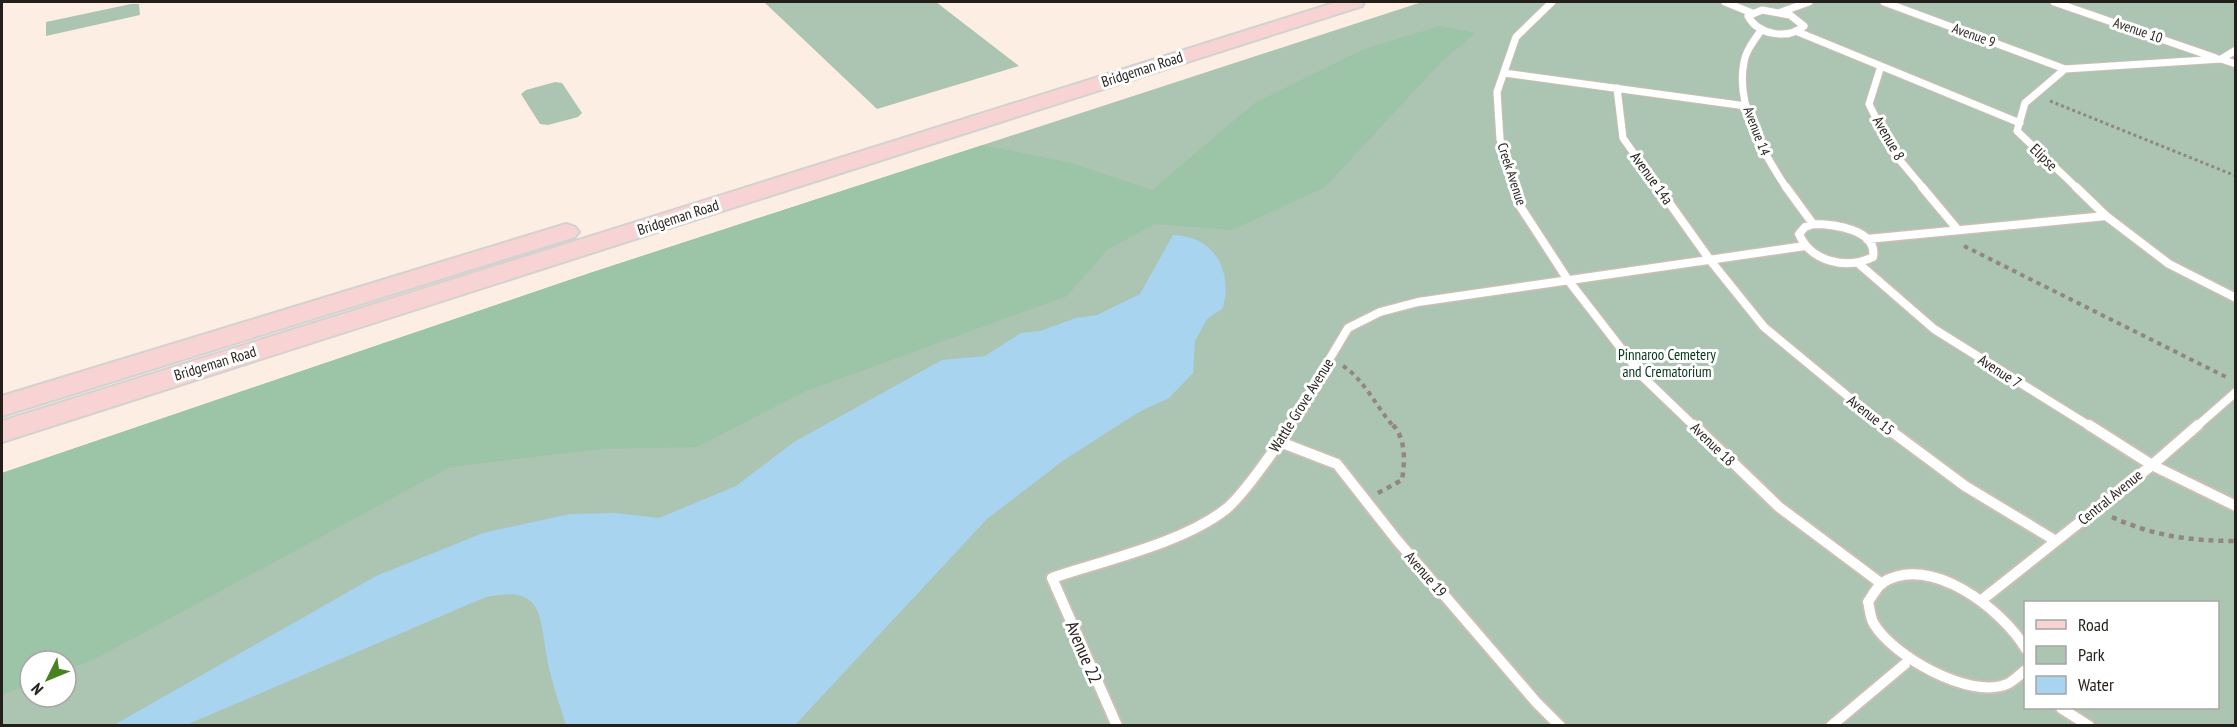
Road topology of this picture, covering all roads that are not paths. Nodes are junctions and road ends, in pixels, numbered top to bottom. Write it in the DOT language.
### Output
graph roads {
  1 [pos="1307,2"];
  2 [pos="1355,2"];
  3 [pos="1552,2"];
  4 [pos="1725,2"];
  5 [pos="1809,2"];
  6 [pos="1884,2"];
  7 [pos="2054,2"];
  8 [pos="1781,12"];
  9 [pos="1752,13"];
  10 [pos="1762,29"];
  11 [pos="1798,32"];
  12 [pos="2235,50"];
  13 [pos="2221,59"];
  14 [pos="2235,64"];
  15 [pos="1881,66"];
  16 [pos="2065,69"];
  17 [pos="1504,73"];
  18 [pos="1617,88"];
  19 [pos="1746,106"];
  20 [pos="2020,123"];
  21 [pos="2106,216"];
  22 [pos="1813,224"];
  23 [pos="1958,230"];
  24 [pos="1867,239"];
  25 [pos="1805,246"];
  26 [pos="1710,260"];
  27 [pos="1858,263"];
  28 [pos="1568,280"];
  29 [pos="2235,298"];
  30 [pos="126,379"];
  31 [pos="2235,392"];
  32 [pos="2,406"];
  33 [pos="2,432"];
  34 [pos="1280,442"];
  35 [pos="2152,465"];
  36 [pos="2235,506"];
  37 [pos="2056,541"];
  38 [pos="1052,578"];
  39 [pos="1882,584"];
  40 [pos="1983,599"];
  41 [pos="2024,647"];
  42 [pos="1905,664"];
  43 [pos="2024,679"];
  44 [pos="2063,709"];
  45 [pos="1117,726"];
  46 [pos="1560,726"];
  47 [pos="1831,726"];
  48 [pos="2089,726"];
  1 -- 30 [label="main road, Bridgeman Road"];
  2 -- 30 [label="main road, Bridgeman Road"];
  3 -- 17 [label="lane, Creek Avenue"];
  4 -- 9 [label="lane"];
  5 -- 8 [label="lane"];
  6 -- 16 [label="lane, Avenue 9"];
  7 -- 13 [label="lane, Avenue 10"];
  8 -- 9 [label="lane"];
  8 -- 11 [label="lane"];
  9 -- 10 [label="lane"];
  10 -- 11 [label="lane"];
  10 -- 19 [label="lane, Avenue 14"];
  11 -- 15 [label="lane"];
  12 -- 13 [label="lane"];
  13 -- 14 [label="lane, Avenue 10"];
  13 -- 16 [label="lane"];
  15 -- 20 [label="lane"];
  15 -- 23 [label="lane, Avenue 8"];
  16 -- 20 [label="lane"];
  17 -- 18 [label="lane"];
  17 -- 28 [label="lane, Creek Avenue"];
  18 -- 19 [label="lane"];
  18 -- 26 [label="lane, Avenue 14a"];
  19 -- 22 [label="lane, Avenue 14"];
  20 -- 21 [label="lane, Elipse"];
  21 -- 23 [label="lane"];
  21 -- 29 [label="lane, Elipse"];
  22 -- 24 [label="lane"];
  22 -- 25 [label="lane"];
  23 -- 24 [label="lane"];
  24 -- 27 [label="lane"];
  25 -- 26 [label="lane, Wattle Grove Avenue"];
  25 -- 27 [label="lane"];
  26 -- 28 [label="lane, Wattle Grove Avenue"];
  26 -- 37 [label="lane, Avenue 15"];
  27 -- 35 [label="lane, Avenue 7"];
  28 -- 34 [label="lane, Wattle Grove Avenue"];
  28 -- 39 [label="lane, Avenue 18"];
  30 -- 32 [label="main road, Bridgeman Road"];
  30 -- 33 [label="main road, Bridgeman Road"];
  31 -- 35 [label="lane, Central Avenue"];
  34 -- 38 [label="lane, Wattle Grove Avenue"];
  34 -- 46 [label="lane, Avenue 19"];
  35 -- 36 [label="lane, Avenue 7"];
  35 -- 37 [label="lane, Central Avenue"];
  37 -- 40 [label="lane, Central Avenue"];
  38 -- 45 [label="lane, Avenue 22"];
  39 -- 40 [label="lane"];
  39 -- 42 [label="lane"];
  40 -- 41 [label="lane"];
  42 -- 43 [label="lane"];
  42 -- 47 [label="lane"];
  44 -- 48 [label="lane"];
}
